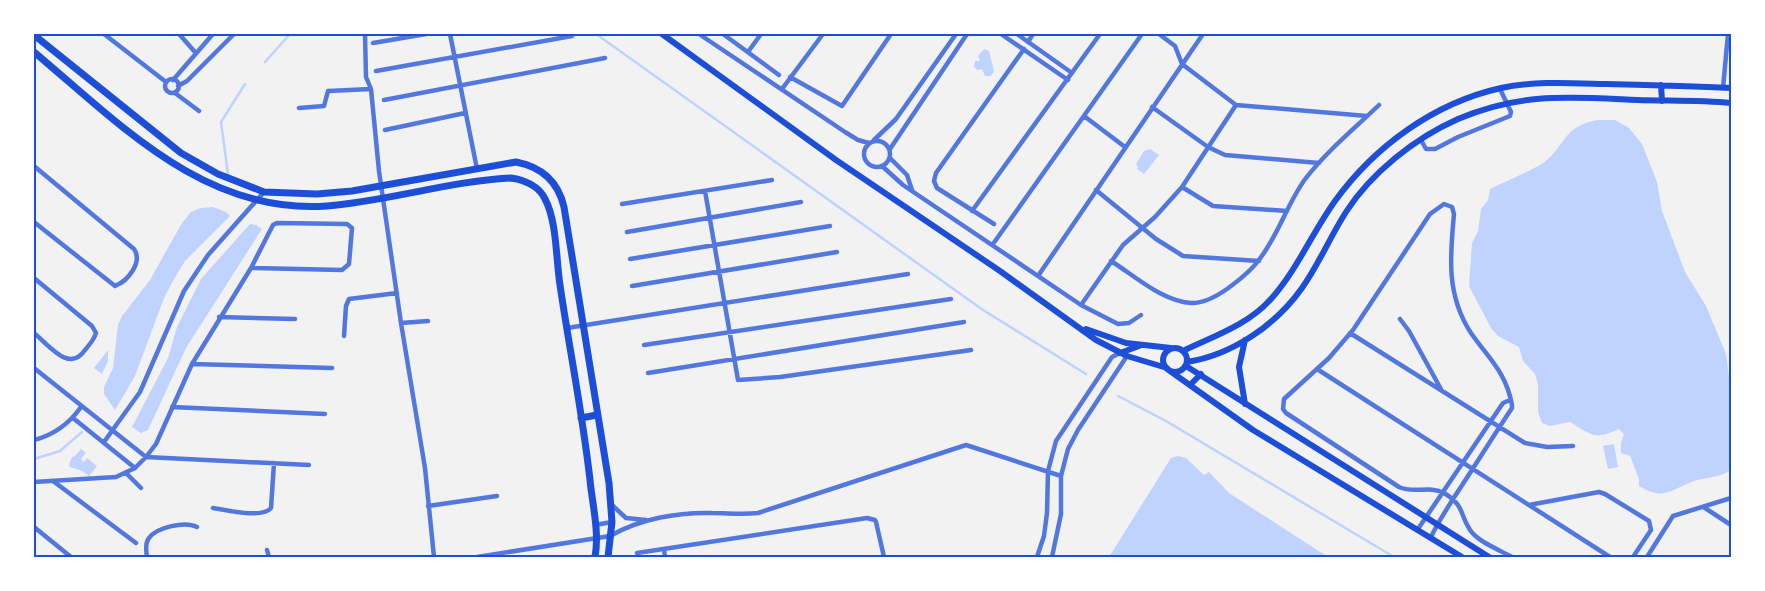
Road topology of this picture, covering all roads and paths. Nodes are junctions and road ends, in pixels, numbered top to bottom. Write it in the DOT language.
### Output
graph roads {
  1 [pos="104,34"];
  2 [pos="179,34"];
  3 [pos="214,34"];
  4 [pos="234,34"];
  5 [pos="365,34"];
  6 [pos="426,34"];
  7 [pos="450,34"];
  8 [pos="662,34"];
  9 [pos="698,34"];
  10 [pos="723,34"];
  11 [pos="761,34"];
  12 [pos="823,34"];
  13 [pos="891,34"];
  14 [pos="956,34"];
  15 [pos="967,34"];
  16 [pos="1001,34"];
  17 [pos="1017,34"];
  18 [pos="1033,34"];
  19 [pos="1100,34"];
  20 [pos="1142,34"];
  21 [pos="1160,34"];
  22 [pos="1204,34"];
  23 [pos="1728,34"];
  24 [pos="34,35"];
  25 [pos="572,36"];
  26 [pos="1028,42"];
  27 [pos="373,43"];
  28 [pos="1024,49"];
  29 [pos="34,52"];
  30 [pos="196,52"];
  31 [pos="748,52"];
  32 [pos="455,57"];
  33 [pos="605,58"];
  34 [pos="1182,64"];
  35 [pos="376,71"];
  36 [pos="1072,73"];
  37 [pos="780,76"];
  38 [pos="790,77"];
  39 [pos="173,80"];
  40 [pos="1068,80"];
  41 [pos="166,82"];
  42 [pos="460,85"];
  43 [pos="1661,85"];
  44 [pos="178,86"];
  45 [pos="782,88"];
  46 [pos="1724,88"];
  47 [pos="1731,88"];
  48 [pos="370,89"];
  49 [pos="1500,89"];
  50 [pos="175,93"];
  51 [pos="384,100"];
  52 [pos="1662,100"];
  53 [pos="1507,102"];
  54 [pos="1731,102"];
  55 [pos="1236,105"];
  56 [pos="1379,105"];
  57 [pos="299,108"];
  58 [pos="1152,108"];
  59 [pos="199,111"];
  60 [pos="465,113"];
  61 [pos="1084,116"];
  62 [pos="1368,116"];
  63 [pos="385,130"];
  64 [pos="858,140"];
  65 [pos="874,140"];
  66 [pos="1421,140"];
  67 [pos="869,143"];
  68 [pos="1125,147"];
  69 [pos="1208,147"];
  70 [pos="890,149"];
  71 [pos="864,150"];
  72 [pos="890,158"];
  73 [pos="1319,163"];
  74 [pos="34,166"];
  75 [pos="882,166"];
  76 [pos="477,169"];
  77 [pos="772,180"];
  78 [pos="1182,187"];
  79 [pos="912,190"];
  80 [pos="1096,190"];
  81 [pos="705,191"];
  82 [pos="264,192"];
  83 [pos="256,201"];
  84 [pos="802,202"];
  85 [pos="622,204"];
  86 [pos="972,211"];
  87 [pos="1287,211"];
  88 [pos="710,218"];
  89 [pos="34,222"];
  90 [pos="994,224"];
  91 [pos="830,226"];
  92 [pos="1141,227"];
  93 [pos="627,232"];
  94 [pos="993,244"];
  95 [pos="714,245"];
  96 [pos="837,252"];
  97 [pos="630,260"];
  98 [pos="1111,261"];
  99 [pos="1259,261"];
  100 [pos="251,268"];
  101 [pos="719,272"];
  102 [pos="908,274"];
  103 [pos="1038,276"];
  104 [pos="34,278"];
  105 [pos="632,286"];
  106 [pos="397,293"];
  107 [pos="951,299"];
  108 [pos="724,303"];
  109 [pos="1081,305"];
  110 [pos="1141,315"];
  111 [pos="219,317"];
  112 [pos="1400,318"];
  113 [pos="295,319"];
  114 [pos="428,321"];
  115 [pos="964,322"];
  116 [pos="401,323"];
  117 [pos="583,325"];
  118 [pos="567,328"];
  119 [pos="1083,328"];
  120 [pos="34,333"];
  121 [pos="730,333"];
  122 [pos="1350,333"];
  123 [pos="344,336"];
  124 [pos="1245,340"];
  125 [pos="644,345"];
  126 [pos="1140,345"];
  127 [pos="1190,347"];
  128 [pos="1171,348"];
  129 [pos="971,350"];
  130 [pos="1184,351"];
  131 [pos="1120,353"];
  132 [pos="1127,356"];
  133 [pos="734,360"];
  134 [pos="1198,360"];
  135 [pos="192,364"];
  136 [pos="1186,364"];
  137 [pos="34,368"];
  138 [pos="332,368"];
  139 [pos="1168,370"];
  140 [pos="1317,370"];
  141 [pos="648,373"];
  142 [pos="1201,374"];
  143 [pos="1190,385"];
  144 [pos="1442,391"];
  145 [pos="1510,400"];
  146 [pos="1245,404"];
  147 [pos="81,407"];
  148 [pos="172,407"];
  149 [pos="325,414"];
  150 [pos="597,415"];
  151 [pos="73,418"];
  152 [pos="581,418"];
  153 [pos="1490,422"];
  154 [pos="1499,428"];
  155 [pos="114,432"];
  156 [pos="34,435"];
  157 [pos="36,440"];
  158 [pos="104,442"];
  159 [pos="1573,446"];
  160 [pos="146,457"];
  161 [pos="274,463"];
  162 [pos="1462,463"];
  163 [pos="309,465"];
  164 [pos="135,468"];
  165 [pos="1473,469"];
  166 [pos="1048,471"];
  167 [pos="126,474"];
  168 [pos="1061,476"];
  169 [pos="53,480"];
  170 [pos="34,482"];
  171 [pos="142,488"];
  172 [pos="1442,492"];
  173 [pos="497,496"];
  174 [pos="1731,498"];
  175 [pos="1454,499"];
  176 [pos="612,505"];
  177 [pos="1529,505"];
  178 [pos="428,506"];
  179 [pos="213,508"];
  180 [pos="1705,508"];
  181 [pos="1426,517"];
  182 [pos="650,520"];
  183 [pos="612,522"];
  184 [pos="1438,524"];
  185 [pos="595,525"];
  186 [pos="1731,525"];
  187 [pos="34,527"];
  188 [pos="197,527"];
  189 [pos="1418,529"];
  190 [pos="610,536"];
  191 [pos="1431,537"];
  192 [pos="596,538"];
  193 [pos="136,543"];
  194 [pos="664,549"];
  195 [pos="267,550"];
  196 [pos="637,553"];
  197 [pos="71,557"];
  198 [pos="147,557"];
  199 [pos="268,557"];
  200 [pos="434,557"];
  201 [pos="477,557"];
  202 [pos="595,557"];
  203 [pos="608,557"];
  204 [pos="665,557"];
  205 [pos="884,557"];
  206 [pos="1037,557"];
  207 [pos="1052,557"];
  208 [pos="1462,557"];
  209 [pos="1489,557"];
  210 [pos="1512,557"];
  211 [pos="1610,557"];
  212 [pos="1633,557"];
  213 [pos="1648,557"];
  1 -- 41 [label="street"];
  2 -- 30 [label="street"];
  3 -- 30 [label="street"];
  4 -- 44 [label="street"];
  5 -- 48 [label="street"];
  6 -- 27 [label="street"];
  7 -- 32 [label="street"];
  8 -- 119 [label="main road"];
  9 -- 45 [label="street"];
  10 -- 31 [label="street"];
  11 -- 31 [label="street"];
  12 -- 38 [label="street"];
  13 -- 38 [label="street"];
  14 -- 65 [label="street"];
  15 -- 70 [label="street"];
  16 -- 28 [label="street"];
  17 -- 26 [label="street"];
  18 -- 26 [label="street"];
  19 -- 36 [label="street"];
  20 -- 61 [label="street"];
  21 -- 34 [label="street"];
  22 -- 34 [label="street"];
  23 -- 46 [label="street"];
  24 -- 82 [label="main road"];
  25 -- 32 [label="street"];
  26 -- 36 [label="street"];
  28 -- 40 [label="street"];
  28 -- 86 [label="street"];
  29 -- 83 [label="main road"];
  30 -- 39 [label="street"];
  31 -- 37 [label="street"];
  32 -- 35 [label="street"];
  32 -- 42 [label="street"];
  33 -- 42 [label="street"];
  34 -- 55 [label="street"];
  34 -- 58 [label="street"];
  36 -- 40 [label="street"];
  38 -- 45 [label="street"];
  39 -- 41 [label="street"];
  39 -- 44 [label="street"];
  40 -- 86 [label="street"];
  41 -- 50 [label="street"];
  42 -- 51 [label="street"];
  42 -- 60 [label="street"];
  43 -- 46 [label="main road"];
  43 -- 49 [label="main road"];
  43 -- 52 [label="main road"];
  44 -- 50 [label="street"];
  45 -- 64 [label="street"];
  46 -- 47 [label="main road"];
  48 -- 57 [label="street"];
  48 -- 106 [label="street"];
  49 -- 53 [label="street"];
  49 -- 127 [label="main road"];
  50 -- 59 [label="street"];
  52 -- 53 [label="main road"];
  52 -- 54 [label="main road"];
  53 -- 66 [label="main road"];
  53 -- 66 [label="street"];
  55 -- 62 [label="street"];
  55 -- 69 [label="street"];
  56 -- 62 [label="street"];
  58 -- 68 [label="street"];
  58 -- 69 [label="street"];
  60 -- 63 [label="street"];
  60 -- 76 [label="street"];
  61 -- 68 [label="street"];
  61 -- 94 [label="street"];
  62 -- 73 [label="street"];
  64 -- 67 [label="street"];
  64 -- 71 [label="street"];
  65 -- 67 [label="street"];
  65 -- 70 [label="street"];
  66 -- 124 [label="main road"];
  67 -- 71 [label="street"];
  68 -- 80 [label="street"];
  69 -- 73 [label="street"];
  69 -- 78 [label="street"];
  70 -- 72 [label="street"];
  71 -- 75 [label="street"];
  72 -- 75 [label="street"];
  72 -- 79 [label="street"];
  73 -- 87 [label="street"];
  74 -- 89 [label="street"];
  75 -- 79 [label="street"];
  76 -- 82 [label="main road"];
  76 -- 117 [label="main road"];
  77 -- 81 [label="street"];
  78 -- 87 [label="street"];
  78 -- 92 [label="street"];
  79 -- 94 [label="street"];
  80 -- 92 [label="street"];
  80 -- 103 [label="street"];
  81 -- 85 [label="street"];
  81 -- 88 [label="street"];
  82 -- 83 [label="street"];
  83 -- 118 [label="main road"];
  83 -- 155 [label="street"];
  84 -- 88 [label="street"];
  86 -- 90 [label="street"];
  87 -- 99 [label="street"];
  88 -- 93 [label="street"];
  88 -- 95 [label="street"];
  91 -- 95 [label="street"];
  92 -- 98 [label="street"];
  92 -- 99 [label="street"];
  94 -- 103 [label="street"];
  95 -- 97 [label="street"];
  95 -- 101 [label="street"];
  96 -- 101 [label="street"];
  98 -- 99 [label="street"];
  98 -- 109 [label="street"];
  100 -- 100 [label="street"];
  100 -- 111 [label="street"];
  101 -- 105 [label="street"];
  101 -- 108 [label="street"];
  102 -- 108 [label="street"];
  103 -- 109 [label="street"];
  104 -- 120 [label="street"];
  106 -- 116 [label="street"];
  106 -- 123 [label="street"];
  107 -- 121 [label="street"];
  108 -- 117 [label="street"];
  108 -- 121 [label="street"];
  109 -- 110 [label="street"];
  111 -- 113 [label="street"];
  111 -- 135 [label="street"];
  112 -- 144 [label="street"];
  114 -- 116 [label="street"];
  115 -- 133 [label="street"];
  116 -- 178 [label="street"];
  117 -- 118 [label="street"];
  117 -- 150 [label="main road"];
  118 -- 152 [label="main road"];
  119 -- 126 [label="main road"];
  119 -- 131 [label="main road"];
  121 -- 125 [label="street"];
  121 -- 133 [label="street"];
  122 -- 140 [label="street"];
  122 -- 144 [label="street"];
  122 -- 145 [label="street"];
  124 -- 134 [label="main road"];
  124 -- 146 [label="main road"];
  126 -- 128 [label="main road"];
  126 -- 131 [label="main road"];
  127 -- 130 [label="main road"];
  127 -- 134 [label="main road"];
  128 -- 130 [label="main road"];
  128 -- 139 [label="main road"];
  129 -- 133 [label="street"];
  130 -- 136 [label="main road"];
  131 -- 132 [label="main road"];
  131 -- 166 [label="street"];
  132 -- 139 [label="main road"];
  132 -- 168 [label="street"];
  133 -- 141 [label="street"];
  134 -- 136 [label="main road"];
  135 -- 138 [label="street"];
  135 -- 148 [label="street"];
  136 -- 139 [label="main road"];
  136 -- 142 [label="main road"];
  137 -- 147 [label="street"];
  139 -- 143 [label="main road"];
  140 -- 162 [label="street"];
  140 -- 172 [label="street"];
  142 -- 143 [label="main road"];
  142 -- 146 [label="main road"];
  143 -- 189 [label="main road"];
  144 -- 153 [label="street"];
  145 -- 153 [label="street"];
  145 -- 154 [label="street"];
  146 -- 181 [label="main road"];
  147 -- 151 [label="street"];
  147 -- 155 [label="street"];
  148 -- 149 [label="street"];
  148 -- 160 [label="street"];
  150 -- 152 [label="main road"];
  150 -- 176 [label="main road"];
  151 -- 157 [label="street"];
  151 -- 158 [label="street"];
  152 -- 185 [label="main road"];
  153 -- 154 [label="street"];
  153 -- 162 [label="street"];
  154 -- 159 [label="street"];
  154 -- 165 [label="street"];
  155 -- 158 [label="street"];
  155 -- 160 [label="street"];
  156 -- 157 [label="street"];
  158 -- 164 [label="street"];
  160 -- 161 [label="street"];
  160 -- 164 [label="street"];
  161 -- 163 [label="street"];
  161 -- 179 [label="street"];
  162 -- 165 [label="street"];
  162 -- 172 [label="street"];
  164 -- 167 [label="street"];
  165 -- 175 [label="street"];
  165 -- 177 [label="street"];
  166 -- 168 [label="street"];
  166 -- 182 [label="street"];
  166 -- 206 [label="street"];
  167 -- 169 [label="street"];
  167 -- 171 [label="street"];
  168 -- 207 [label="street"];
  169 -- 170 [label="street"];
  169 -- 193 [label="street"];
  172 -- 175 [label="street"];
  172 -- 181 [label="street"];
  173 -- 178 [label="street"];
  174 -- 180 [label="street"];
  175 -- 184 [label="street"];
  175 -- 210 [label="street"];
  176 -- 182 [label="street"];
  176 -- 183 [label="main road"];
  177 -- 211 [label="street"];
  177 -- 212 [label="street"];
  178 -- 200 [label="street"];
  180 -- 186 [label="street"];
  180 -- 213 [label="street"];
  181 -- 184 [label="main road"];
  181 -- 189 [label="street"];
  182 -- 190 [label="street"];
  183 -- 185 [label="street"];
  183 -- 190 [label="main road"];
  184 -- 191 [label="street"];
  184 -- 209 [label="main road"];
  185 -- 192 [label="main road"];
  187 -- 197 [label="street"];
  188 -- 198 [label="street"];
  189 -- 191 [label="main road"];
  190 -- 192 [label="street"];
  190 -- 203 [label="main road"];
  191 -- 208 [label="main road"];
  192 -- 201 [label="street"];
  192 -- 202 [label="main road"];
  194 -- 196 [label="street"];
  194 -- 204 [label="street"];
  194 -- 205 [label="street"];
  195 -- 199 [label="street"];
}
